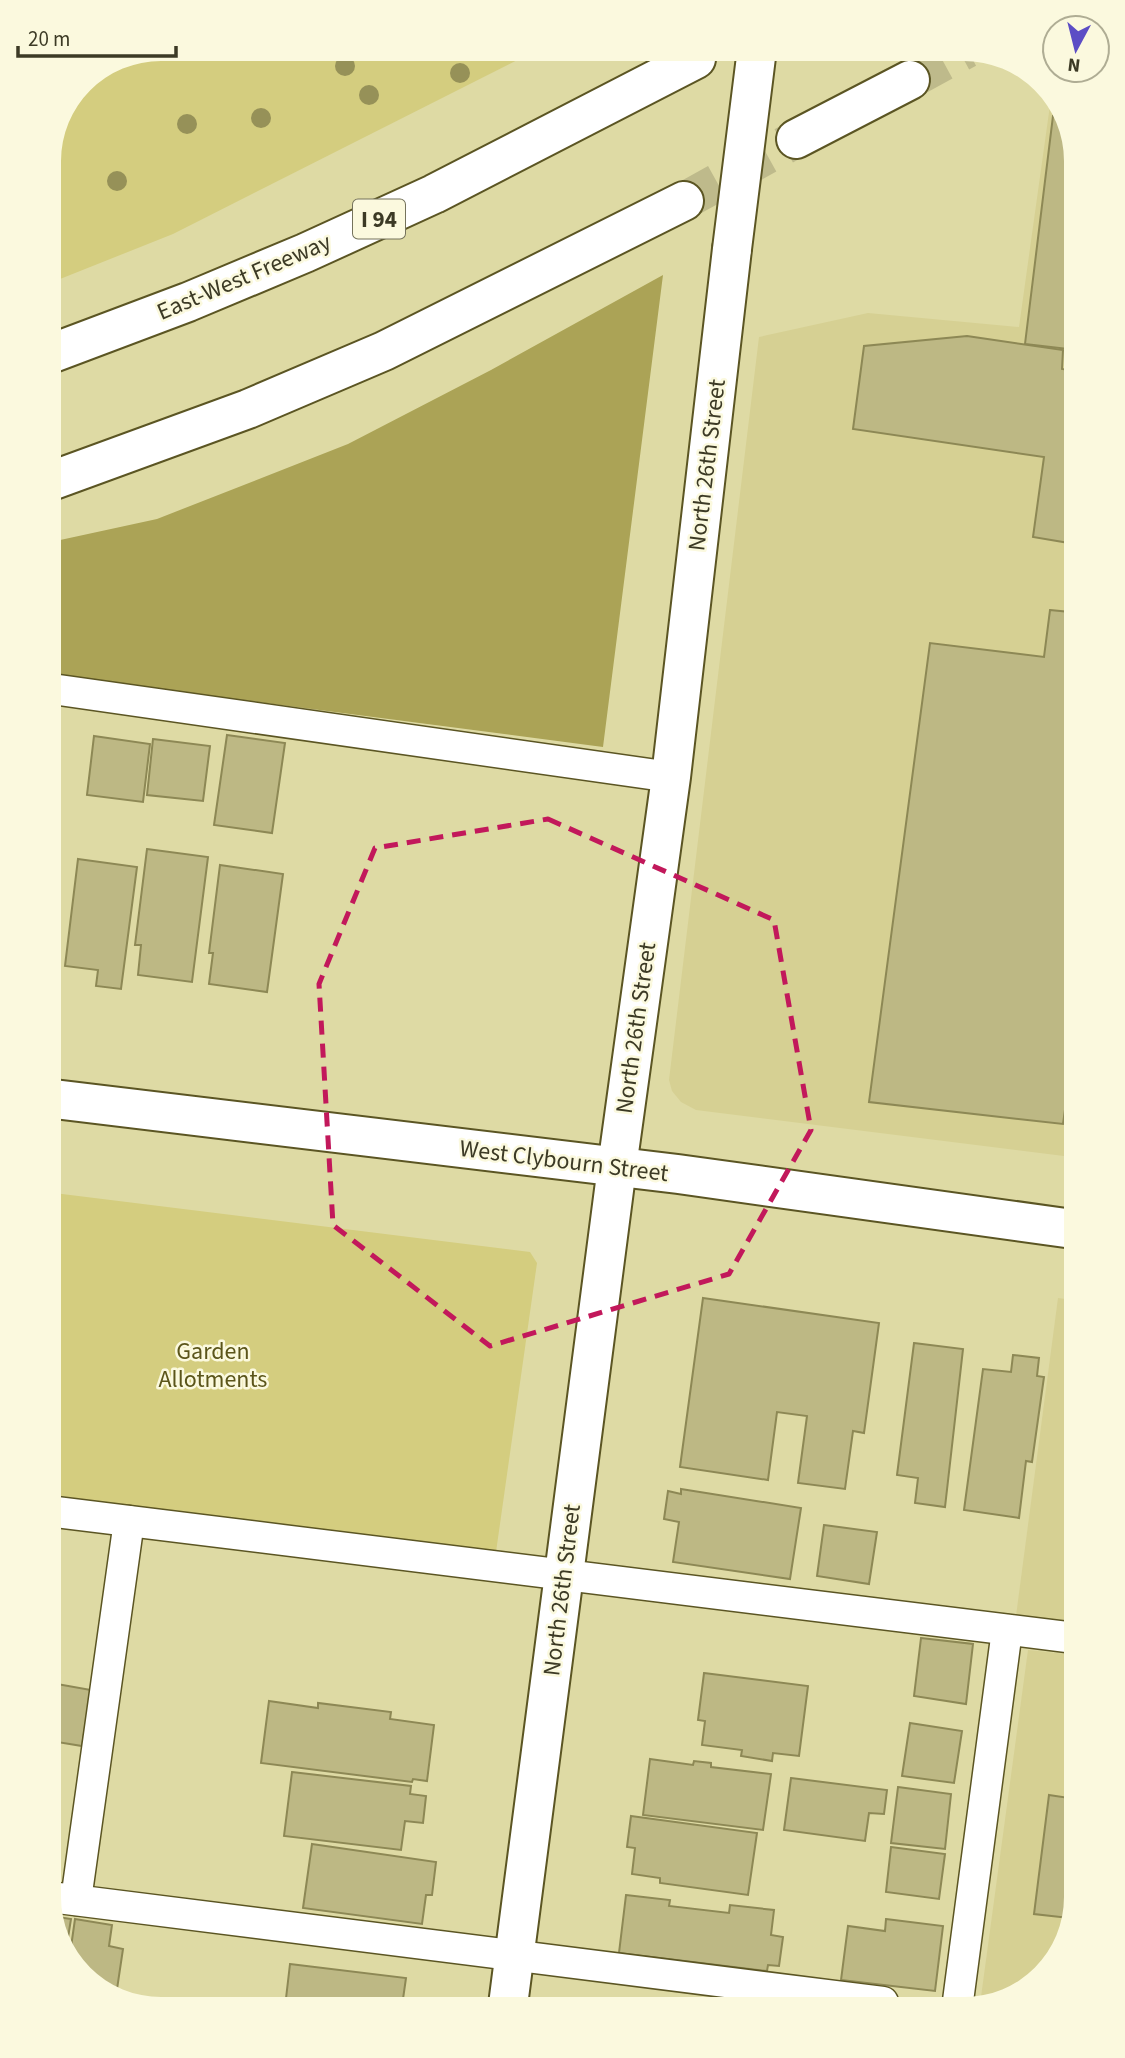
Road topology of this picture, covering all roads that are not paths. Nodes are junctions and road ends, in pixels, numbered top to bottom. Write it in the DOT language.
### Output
graph roads {
  1 [pos="692,61"];
  2 [pos="756,61"];
  3 [pos="910,80"];
  4 [pos="796,139"];
  5 [pos="684,201"];
  6 [pos="61,350"];
  7 [pos="61,477"];
  8 [pos="61,690"];
  9 [pos="671,777"];
  10 [pos="61,1100"];
  11 [pos="617,1167"];
  12 [pos="1064,1228"];
  13 [pos="61,1513"];
  14 [pos="130,1521"];
  15 [pos="564,1574"];
  16 [pos="1007,1630"];
  17 [pos="1064,1637"];
  18 [pos="67,1899"];
  19 [pos="514,1956"];
  20 [pos="509,1997"];
  21 [pos="850,1997"];
  22 [pos="959,1997"];
  1 -- 6 [label="main road, East-West Freeway / I 94"];
  2 -- 9 [label="main road, North 26th Street, bridge"];
  3 -- 4 [label="main road"];
  5 -- 7 [label="main road"];
  8 -- 9 [label="lane"];
  9 -- 11 [label="main road, North 26th Street"];
  10 -- 11 [label="main road, West Clybourn Street"];
  11 -- 12 [label="main road, West Clybourn Street"];
  11 -- 15 [label="main road, North 26th Street"];
  13 -- 14 [label="lane"];
  14 -- 15 [label="lane"];
  14 -- 18 [label="lane"];
  15 -- 16 [label="lane"];
  15 -- 19 [label="main road, North 26th Street"];
  16 -- 17 [label="lane"];
  16 -- 22 [label="lane"];
  18 -- 19 [label="lane"];
  19 -- 20 [label="main road, North 26th Street"];
  19 -- 21 [label="lane"];
}
